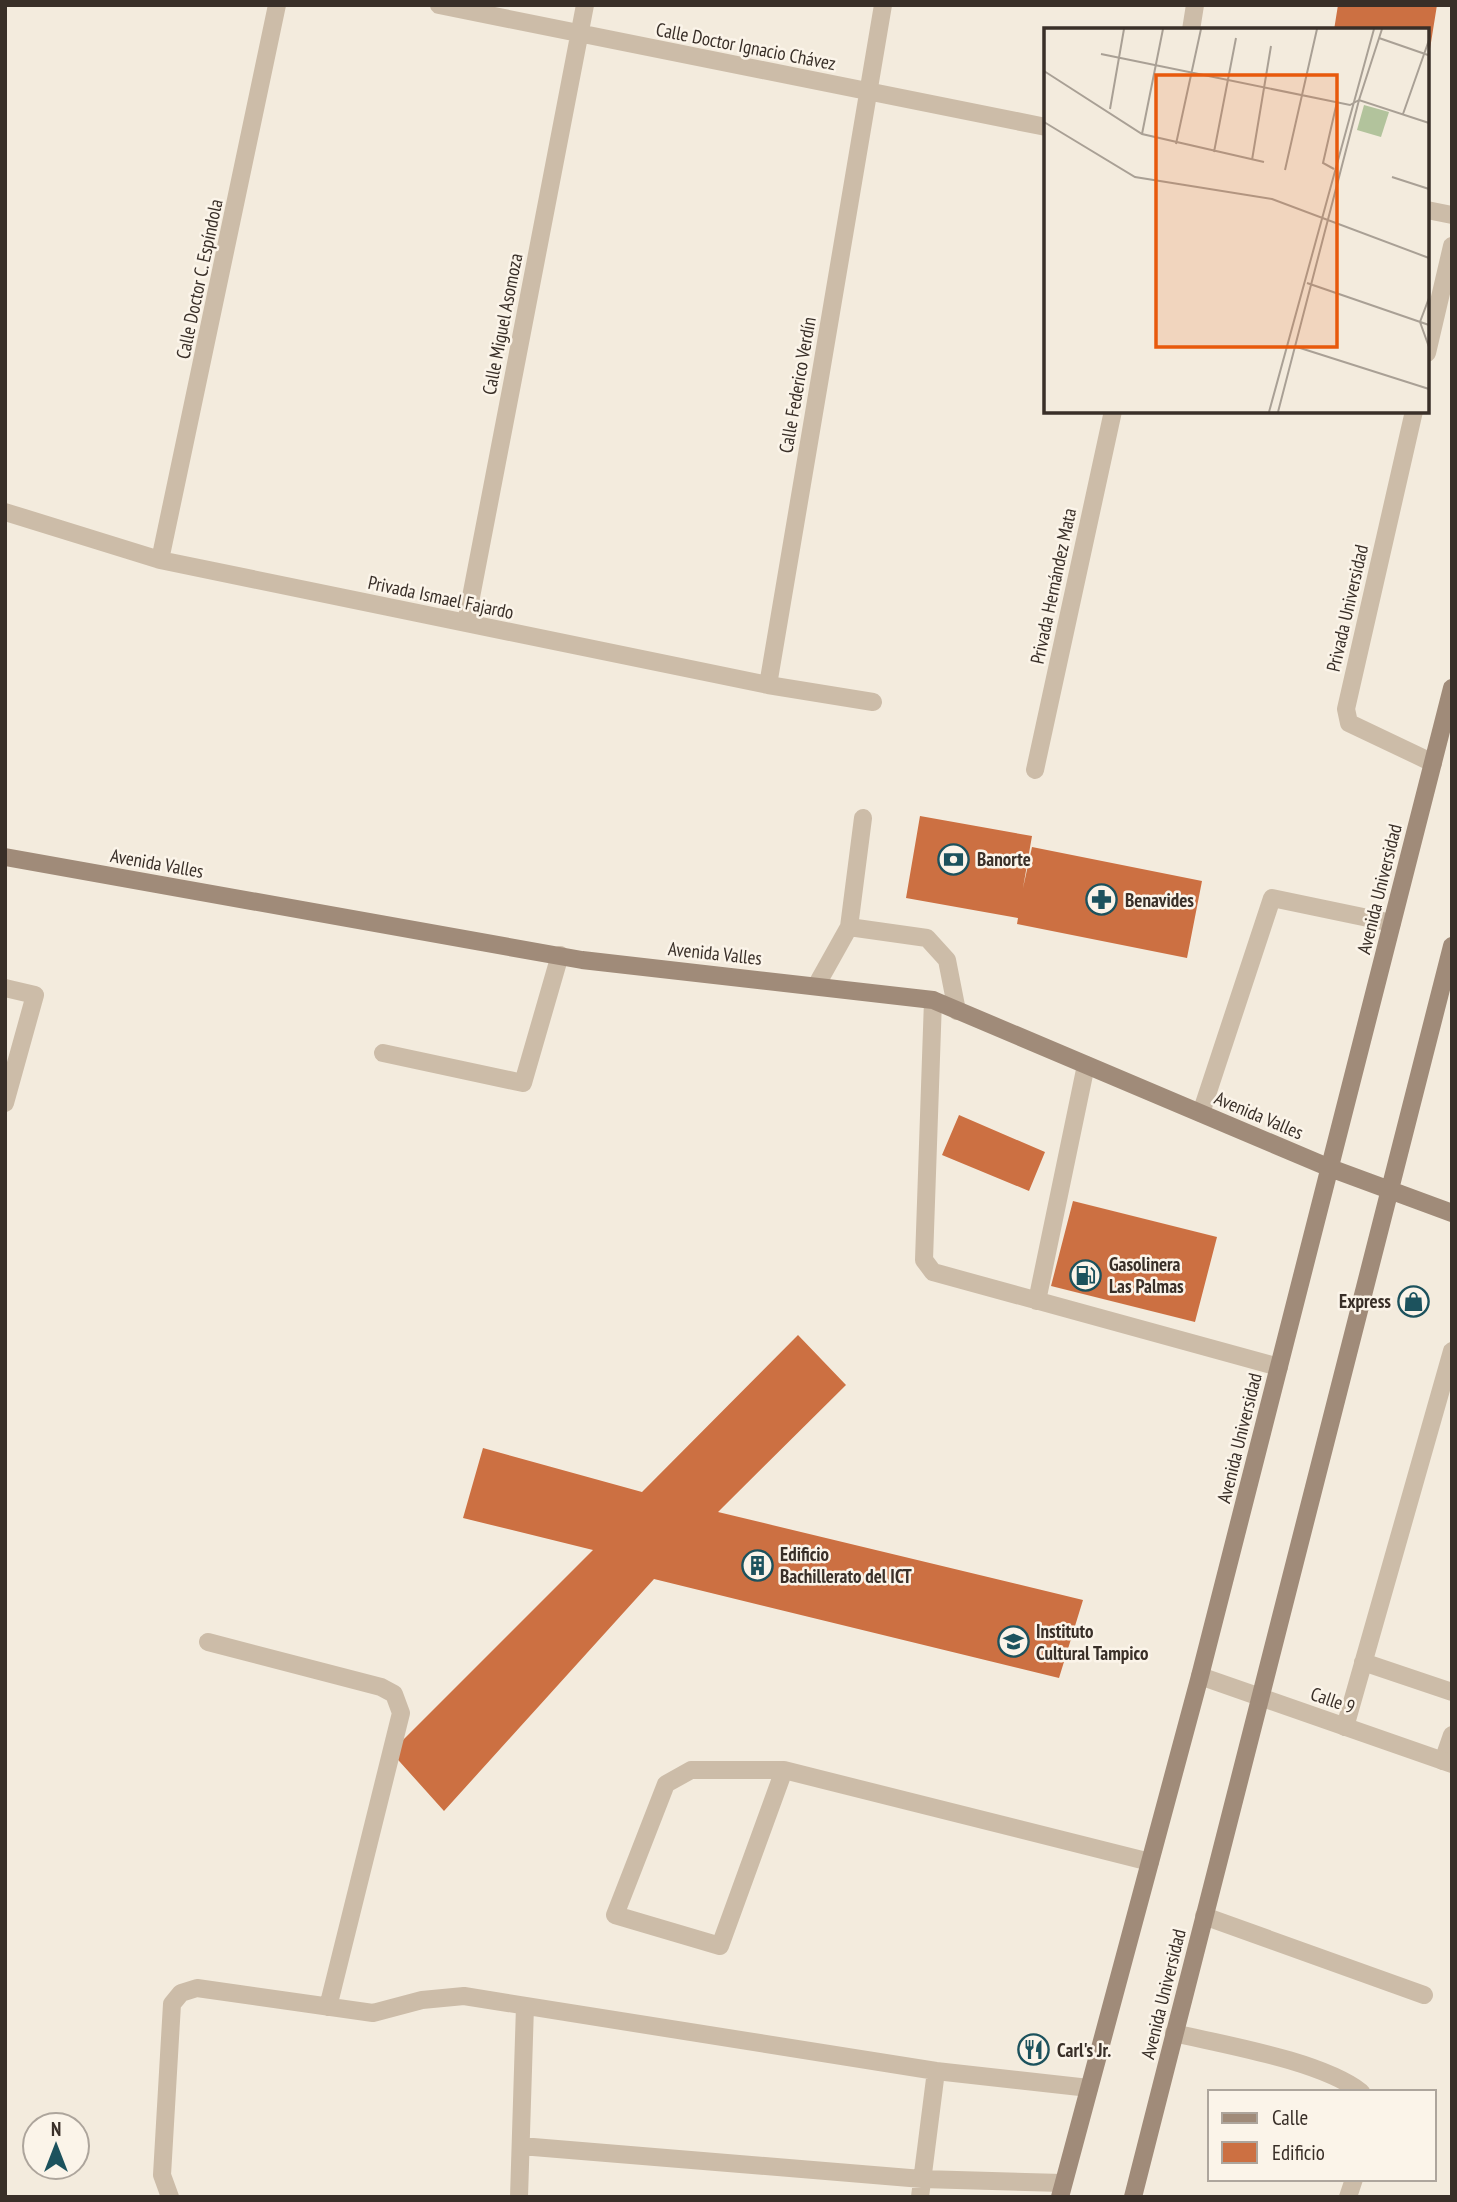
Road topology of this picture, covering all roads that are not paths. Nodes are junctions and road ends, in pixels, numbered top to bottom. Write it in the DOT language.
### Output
graph roads {
  1 [pos="277,5"];
  2 [pos="439,5"];
  3 [pos="585,5"];
  4 [pos="883,5"];
  5 [pos="1195,5"];
  6 [pos="1191,28"];
  7 [pos="580,33"];
  8 [pos="868,91"];
  9 [pos="1044,127"];
  10 [pos="1429,210"];
  11 [pos="1452,215"];
  12 [pos="1452,246"];
  13 [pos="1429,344"];
  14 [pos="1113,413"];
  15 [pos="1414,413"];
  16 [pos="5,512"];
  17 [pos="160,560"];
  18 [pos="466,623"];
  19 [pos="768,685"];
  20 [pos="1452,688"];
  21 [pos="873,702"];
  22 [pos="1433,762"];
  23 [pos="1035,770"];
  24 [pos="863,818"];
  25 [pos="5,857"];
  26 [pos="1392,923"];
  27 [pos="849,926"];
  28 [pos="1452,946"];
  29 [pos="560,956"];
  30 [pos="816,986"];
  31 [pos="5,988"];
  32 [pos="933,1000"];
  33 [pos="957,1011"];
  34 [pos="383,1053"];
  35 [pos="1086,1065"];
  36 [pos="5,1103"];
  37 [pos="1201,1113"];
  38 [pos="1329,1168"];
  39 [pos="1391,1191"];
  40 [pos="1452,1213"];
  41 [pos="1037,1301"];
  42 [pos="1452,1350"];
  43 [pos="1279,1367"];
  44 [pos="208,1642"];
  45 [pos="1363,1662"];
  46 [pos="1200,1676"];
  47 [pos="1452,1692"];
  48 [pos="1260,1697"];
  49 [pos="1345,1727"];
  50 [pos="1452,1735"];
  51 [pos="1447,1763"];
  52 [pos="784,1770"];
  53 [pos="1150,1862"];
  54 [pos="1205,1916"];
  55 [pos="1424,1995"];
  56 [pos="525,2006"];
  57 [pos="328,2007"];
  58 [pos="1174,2033"];
  59 [pos="936,2071"];
  60 [pos="1089,2088"];
  61 [pos="1358,2090"];
  62 [pos="521,2146"];
  63 [pos="921,2188"];
  64 [pos="1062,2190"];
  65 [pos="170,2197"];
  66 [pos="519,2197"];
  67 [pos="1133,2197"];
  1 -- 17 [label="street, Calle Doctor C. Espíndola"];
  2 -- 7 [label="street, Calle Doctor Ignacio Chávez"];
  3 -- 7 [label="street, Calle Miguel Asomoza"];
  4 -- 8 [label="street, Calle Federico Verdín"];
  5 -- 6 [label="street"];
  7 -- 8 [label="street, Calle Doctor Ignacio Chávez"];
  7 -- 18 [label="street, Calle Miguel Asomoza"];
  8 -- 9 [label="street, Calle Doctor Ignacio Chávez"];
  8 -- 19 [label="street, Calle Federico Verdín"];
  10 -- 11 [label="street"];
  12 -- 13 [label="street"];
  14 -- 23 [label="street, Privada Hernández Mata"];
  15 -- 22 [label="street, Privada Universidad"];
  16 -- 17 [label="street, Privada Ismael Fajardo"];
  17 -- 18 [label="street, Privada Ismael Fajardo"];
  18 -- 19 [label="street, Privada Ismael Fajardo"];
  19 -- 21 [label="street, Privada Ismael Fajardo"];
  20 -- 22 [label="main road, Avenida Universidad"];
  22 -- 26 [label="main road, Avenida Universidad"];
  24 -- 27 [label="street"];
  25 -- 29 [label="main road, Avenida Valles"];
  26 -- 37 [label="street"];
  26 -- 38 [label="main road, Avenida Universidad"];
  27 -- 30 [label="street"];
  27 -- 33 [label="street"];
  28 -- 39 [label="main road, Avenida Universidad"];
  29 -- 30 [label="main road, Avenida Valles"];
  29 -- 34 [label="street"];
  30 -- 32 [label="main road, Avenida Valles"];
  31 -- 36 [label="street"];
  32 -- 33 [label="main road, Avenida Valles"];
  32 -- 41 [label="street"];
  33 -- 35 [label="main road, Avenida Valles"];
  35 -- 37 [label="main road, Avenida Valles"];
  35 -- 41 [label="street"];
  37 -- 38 [label="main road, Avenida Valles"];
  38 -- 39 [label="main road, Avenida Valles"];
  38 -- 43 [label="main road, Avenida Universidad"];
  39 -- 40 [label="main road, Avenida Valles"];
  39 -- 48 [label="main road, Avenida Universidad"];
  41 -- 43 [label="street"];
  42 -- 45 [label="street"];
  43 -- 46 [label="main road, Avenida Universidad"];
  44 -- 57 [label="street"];
  45 -- 47 [label="street"];
  45 -- 49 [label="street"];
  46 -- 48 [label="street, Calle 9"];
  46 -- 53 [label="main road, Avenida Universidad"];
  48 -- 49 [label="street, Calle 9"];
  48 -- 54 [label="main road, Avenida Universidad"];
  49 -- 51 [label="street, Calle 9"];
  50 -- 51 [label="street"];
  52 -- 52 [label="street"];
  52 -- 53 [label="street"];
  53 -- 60 [label="main road, Avenida Universidad"];
  54 -- 55 [label="street"];
  54 -- 58 [label="main road, Avenida Universidad"];
  56 -- 57 [label="street"];
  56 -- 59 [label="street"];
  56 -- 62 [label="street"];
  57 -- 65 [label="street"];
  58 -- 61 [label="street"];
  58 -- 67 [label="main road, Avenida Universidad"];
  59 -- 60 [label="street"];
  59 -- 63 [label="street"];
  60 -- 64 [label="main road, Avenida Universidad"];
  62 -- 63 [label="street"];
  62 -- 66 [label="street"];
  63 -- 64 [label="street"];
}
